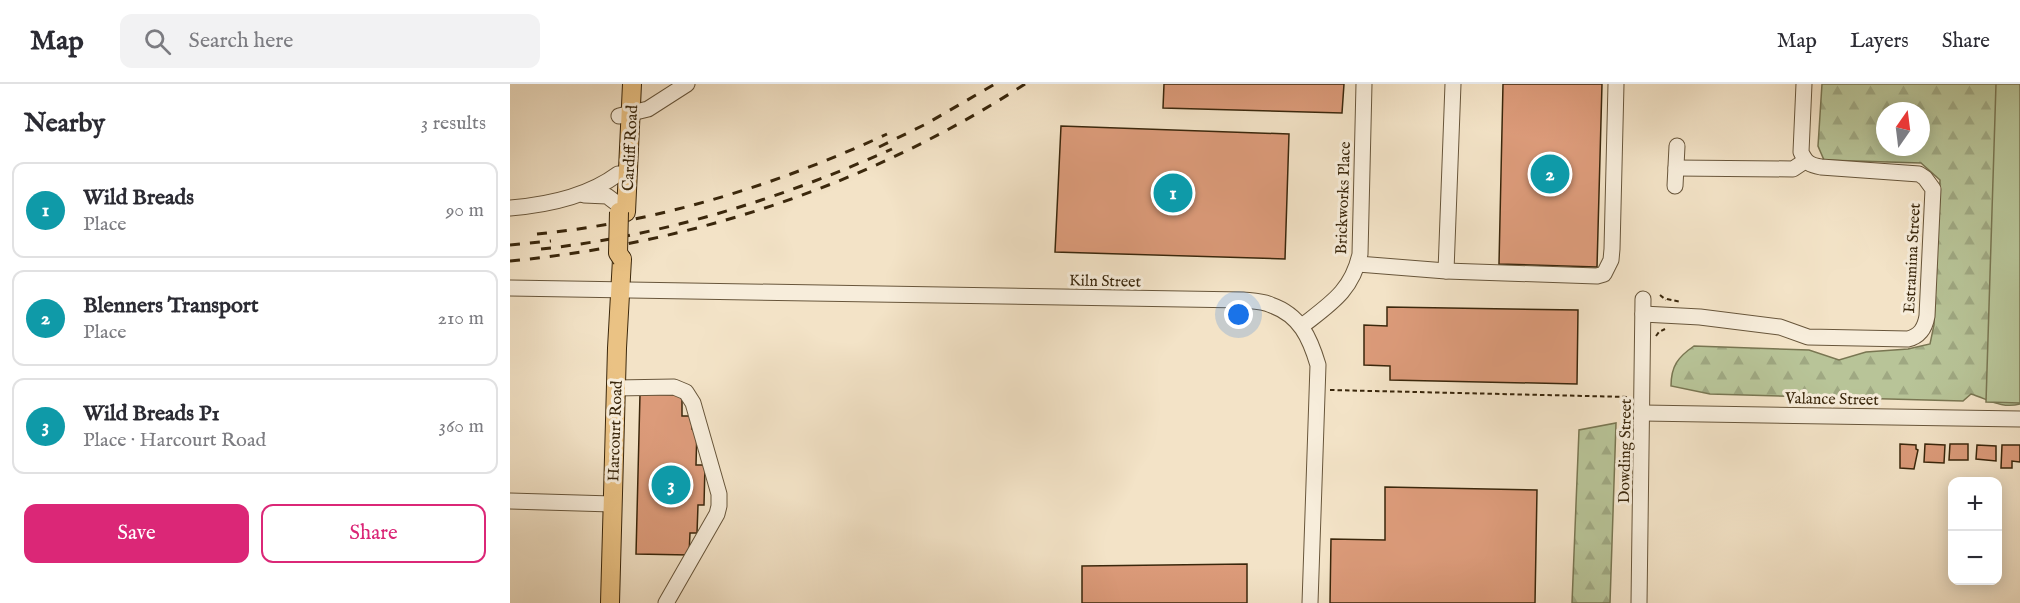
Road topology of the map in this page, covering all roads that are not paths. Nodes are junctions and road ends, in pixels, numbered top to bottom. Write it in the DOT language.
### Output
graph roads {
  1 [pos="622,84"];
  2 [pos="632,84"];
  3 [pos="687,84"];
  4 [pos="1364,84"];
  5 [pos="1453,84"];
  6 [pos="1616,84"];
  7 [pos="1804,84"];
  8 [pos="625,115"];
  9 [pos="1677,146"];
  10 [pos="1805,161"];
  11 [pos="1676,168"];
  12 [pos="618,174"];
  13 [pos="1675,186"];
  14 [pos="578,195"];
  15 [pos="510,208"];
  16 [pos="621,209"];
  17 [pos="1358,264"];
  18 [pos="1446,271"];
  19 [pos="510,288"];
  20 [pos="621,289"];
  21 [pos="1643,307"];
  22 [pos="1302,326"];
  23 [pos="616,388"];
  24 [pos="1643,405"];
  25 [pos="2020,419"];
  26 [pos="510,501"];
  27 [pos="612,504"];
  28 [pos="610,603"];
  29 [pos="666,603"];
  30 [pos="1310,603"];
  31 [pos="1639,603"];
  1 -- 8 [label="main road, Cardiff Road"];
  2 -- 8 [label="main road, Cardiff Road"];
  3 -- 8 [label="street"];
  4 -- 17 [label="street, Brickworks Place"];
  5 -- 18 [label="street"];
  6 -- 18 [label="street"];
  7 -- 10 [label="street"];
  8 -- 12 [label="main road, Cardiff Road"];
  8 -- 16 [label="main road, Cardiff Road"];
  9 -- 11 [label="street"];
  10 -- 11 [label="street"];
  10 -- 21 [label="street, Estramina Street"];
  11 -- 13 [label="street"];
  12 -- 14 [label="street"];
  12 -- 16 [label="main road, Cardiff Road"];
  14 -- 15 [label="street"];
  14 -- 16 [label="street"];
  16 -- 20 [label="main road, Harcourt Road, bridge"];
  17 -- 18 [label="street"];
  17 -- 22 [label="street, Brickworks Place"];
  19 -- 20 [label="street, Kiln Street"];
  20 -- 22 [label="street, Kiln Street"];
  20 -- 23 [label="main road, Harcourt Road"];
  21 -- 24 [label="street, Dowding Street"];
  22 -- 30 [label="street, Kiln Street"];
  23 -- 27 [label="main road, Harcourt Road"];
  23 -- 29 [label="street"];
  24 -- 25 [label="street, Valance Street"];
  24 -- 31 [label="street, Dowding Street"];
  26 -- 27 [label="street"];
  27 -- 28 [label="main road, Harcourt Road"];
}
